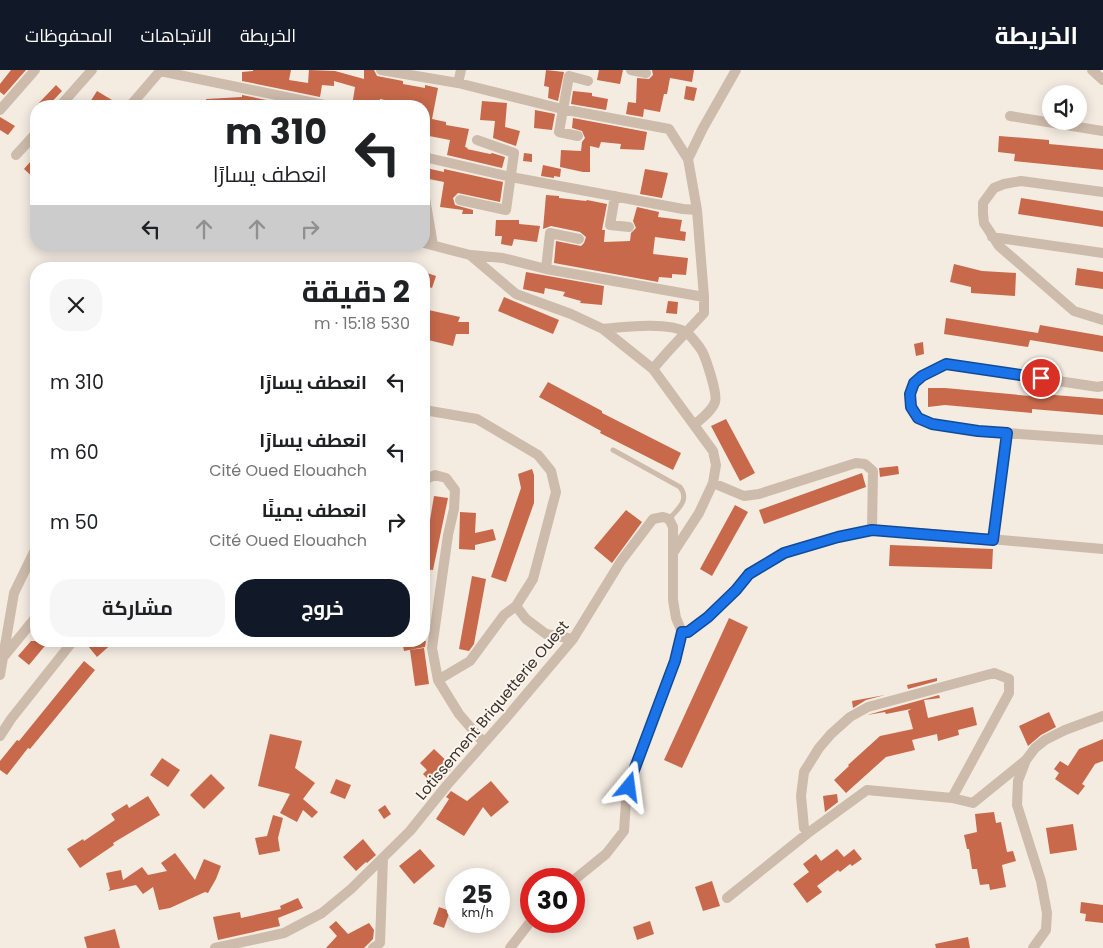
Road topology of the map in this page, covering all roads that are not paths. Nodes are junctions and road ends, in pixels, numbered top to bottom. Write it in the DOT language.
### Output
graph roads {
  1 [pos="35,70"];
  2 [pos="92,70"];
  3 [pos="160,70"];
  4 [pos="381,70"];
  5 [pos="461,70"];
  6 [pos="631,70"];
  7 [pos="736,70"];
  8 [pos="1092,70"];
  9 [pos="646,73"];
  10 [pos="588,80"];
  11 [pos="1103,80"];
  12 [pos="458,83"];
  13 [pos="65,100"];
  14 [pos="135,100"];
  15 [pos="301,100"];
  16 [pos="562,109"];
  17 [pos="0,110"];
  18 [pos="1010,116"];
  19 [pos="1103,131"];
  20 [pos="578,136"];
  21 [pos="30,140"];
  22 [pos="477,140"];
  23 [pos="16,155"];
  24 [pos="430,158"];
  25 [pos="688,159"];
  26 [pos="511,177"];
  27 [pos="1103,192"];
  28 [pos="615,196"];
  29 [pos="460,200"];
  30 [pos="697,210"];
  31 [pos="629,227"];
  32 [pos="992,237"];
  33 [pos="579,240"];
  34 [pos="430,245"];
  35 [pos="1103,253"];
  36 [pos="470,255"];
  37 [pos="546,269"];
  38 [pos="704,297"];
  39 [pos="1103,320"];
  40 [pos="603,329"];
  41 [pos="686,333"];
  42 [pos="653,369"];
  43 [pos="1103,386"];
  44 [pos="430,411"];
  45 [pos="694,425"];
  46 [pos="1007,433"];
  47 [pos="1103,440"];
  48 [pos="613,450"];
  49 [pos="430,477"];
  50 [pos="713,483"];
  51 [pos="669,519"];
  52 [pos="872,530"];
  53 [pos="993,540"];
  54 [pos="1103,549"];
  55 [pos="673,554"];
  56 [pos="30,560"];
  57 [pos="516,606"];
  58 [pos="30,624"];
  59 [pos="682,632"];
  60 [pos="574,639"];
  61 [pos="68,647"];
  62 [pos="4,657"];
  63 [pos="0,675"];
  64 [pos="438,680"];
  65 [pos="1103,716"];
  66 [pos="0,736"];
  67 [pos="484,743"];
  68 [pos="1026,760"];
  69 [pos="952,798"];
  70 [pos="808,833"];
  71 [pos="383,858"];
  72 [pos="585,871"];
  73 [pos="727,898"];
  74 [pos="522,933"];
  75 [pos="215,948"];
  76 [pos="373,948"];
  77 [pos="510,948"];
  78 [pos="1033,948"];
  1 -- 17 [label="street"];
  2 -- 13 [label="street"];
  3 -- 14 [label="street"];
  3 -- 15 [label="street"];
  4 -- 12 [label="street"];
  5 -- 12 [label="street"];
  6 -- 9 [label="street"];
  7 -- 25 [label="street"];
  8 -- 11 [label="street"];
  10 -- 16 [label="street"];
  12 -- 16 [label="street"];
  16 -- 20 [label="street"];
  16 -- 25 [label="street"];
  18 -- 19 [label="street"];
  21 -- 23 [label="street"];
  22 -- 26 [label="street"];
  24 -- 26 [label="street"];
  25 -- 30 [label="street"];
  26 -- 28 [label="street"];
  26 -- 29 [label="street"];
  27 -- 32 [label="street"];
  28 -- 30 [label="street"];
  28 -- 31 [label="street"];
  30 -- 38 [label="street"];
  32 -- 35 [label="street"];
  32 -- 39 [label="street"];
  33 -- 37 [label="street"];
  34 -- 36 [label="street"];
  36 -- 37 [label="street"];
  36 -- 40 [label="street"];
  37 -- 38 [label="street"];
  38 -- 41 [label="street"];
  40 -- 41 [label="street"];
  40 -- 42 [label="street"];
  41 -- 42 [label="street"];
  41 -- 45 [label="street"];
  42 -- 45 [label="street"];
  43 -- 46 [label="street"];
  44 -- 57 [label="street"];
  45 -- 50 [label="street"];
  46 -- 47 [label="street"];
  46 -- 53 [label="street"];
  48 -- 51 [label="lane"];
  49 -- 64 [label="street"];
  50 -- 52 [label="street"];
  50 -- 55 [label="street"];
  51 -- 55 [label="street"];
  51 -- 60 [label="street, Lotissement Briquetterie Ouest"];
  52 -- 53 [label="street"];
  52 -- 59 [label="street"];
  53 -- 54 [label="street"];
  55 -- 59 [label="street"];
  56 -- 62 [label="street"];
  57 -- 60 [label="street"];
  57 -- 64 [label="street"];
  58 -- 62 [label="street"];
  59 -- 72 [label="street"];
  60 -- 67 [label="street, Lotissement Briquetterie Ouest"];
  61 -- 66 [label="street"];
  62 -- 63 [label="street"];
  64 -- 67 [label="street"];
  65 -- 68 [label="street"];
  67 -- 71 [label="street, Lotissement Briquetterie Ouest"];
  68 -- 69 [label="street"];
  68 -- 78 [label="street"];
  69 -- 70 [label="street"];
  69 -- 70 [label="street"];
  70 -- 73 [label="street"];
  71 -- 75 [label="street, Lotissement Briquetterie Ouest"];
  71 -- 76 [label="street"];
  74 -- 77 [label="street"];
}
